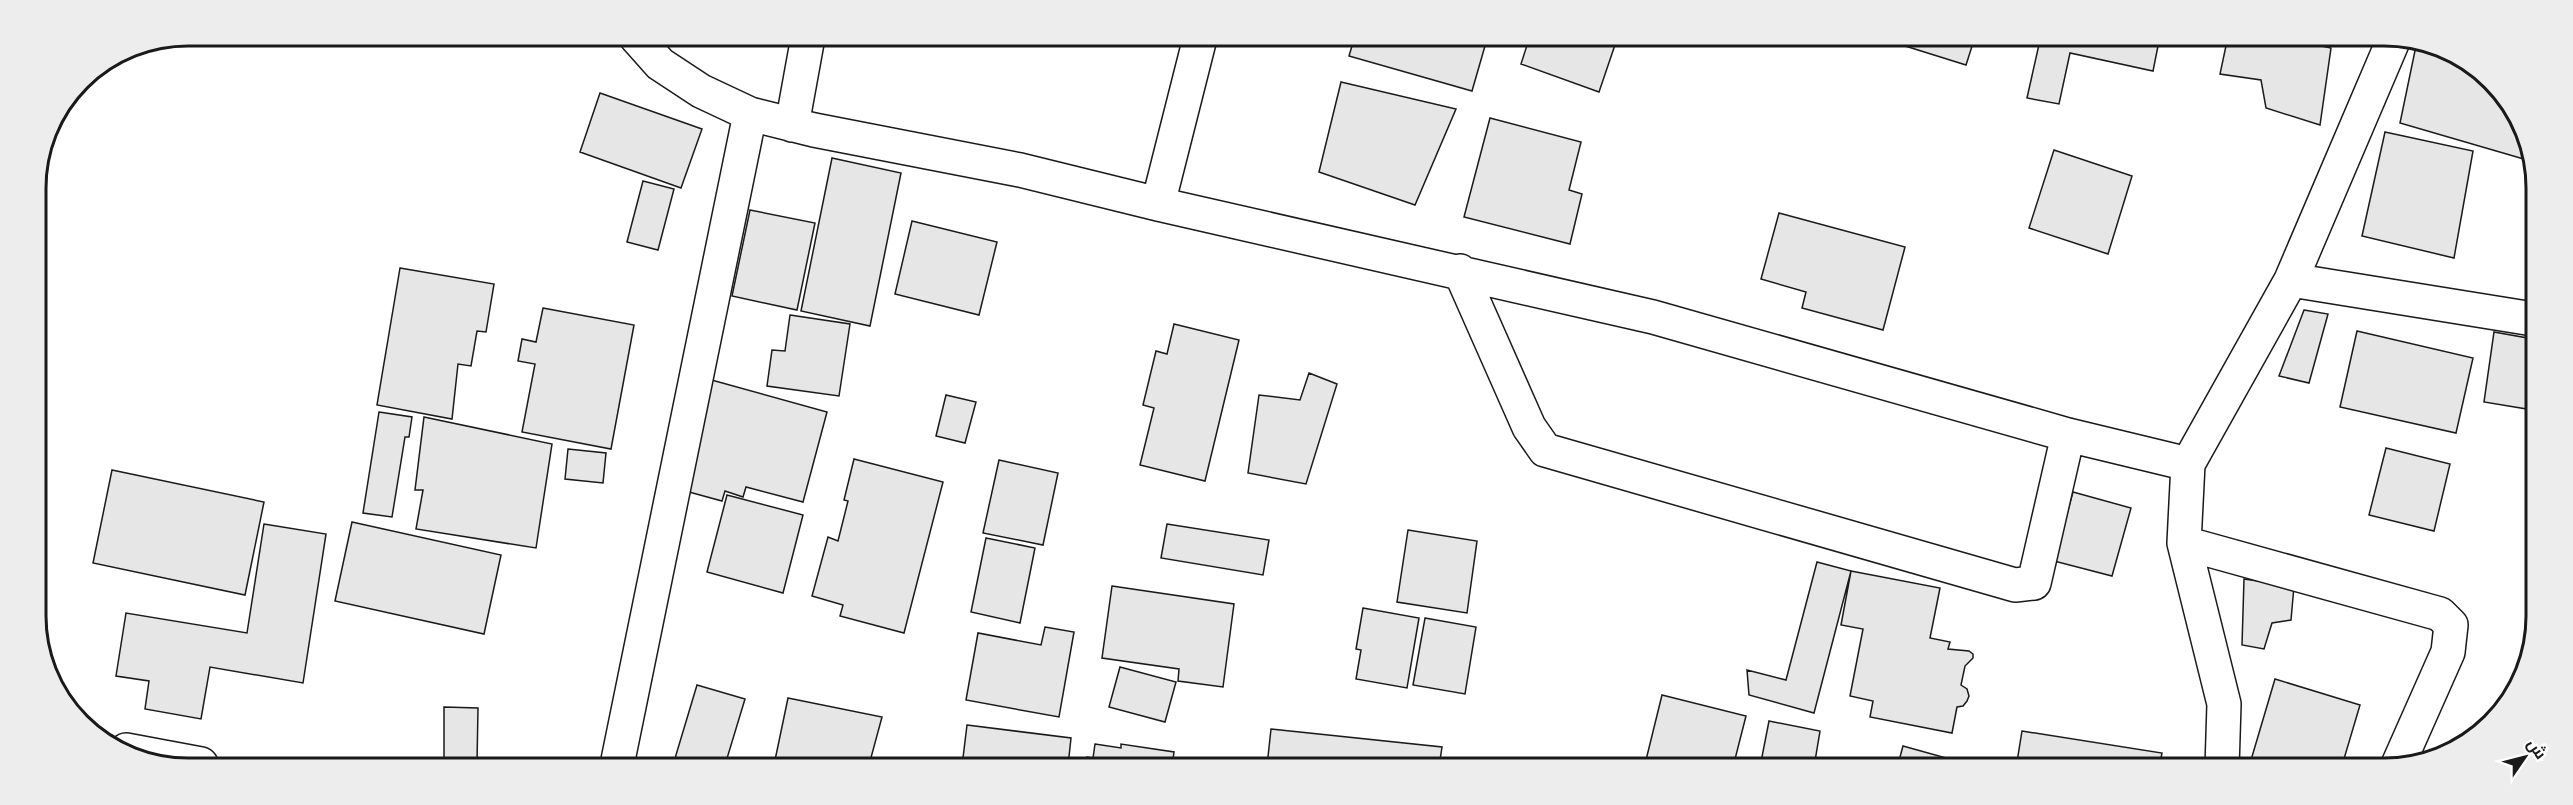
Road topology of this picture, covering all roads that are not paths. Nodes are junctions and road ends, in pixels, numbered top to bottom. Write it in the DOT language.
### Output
graph roads {
  1 [pos="645,47"];
  2 [pos="806,47"];
  3 [pos="1198,47"];
  4 [pos="2391,47"];
  5 [pos="750,114"];
  6 [pos="792,125"];
  7 [pos="1158,204"];
  8 [pos="1460,271"];
  9 [pos="2291,280"];
  10 [pos="2526,318"];
  11 [pos="2068,435"];
  12 [pos="2188,464"];
  13 [pos="2184,543"];
  14 [pos="2401,757"];
  15 [pos="618,758"];
  16 [pos="2222,758"];
  1 -- 5 [label="street"];
  2 -- 6 [label="street"];
  3 -- 7 [label="street"];
  4 -- 9 [label="street"];
  5 -- 6 [label="street"];
  5 -- 15 [label="street"];
  6 -- 7 [label="street"];
  7 -- 8 [label="street"];
  8 -- 11 [label="street"];
  8 -- 11 [label="street"];
  9 -- 10 [label="street"];
  9 -- 12 [label="street"];
  11 -- 12 [label="street"];
  12 -- 13 [label="street"];
  13 -- 14 [label="street"];
  13 -- 16 [label="street"];
}
